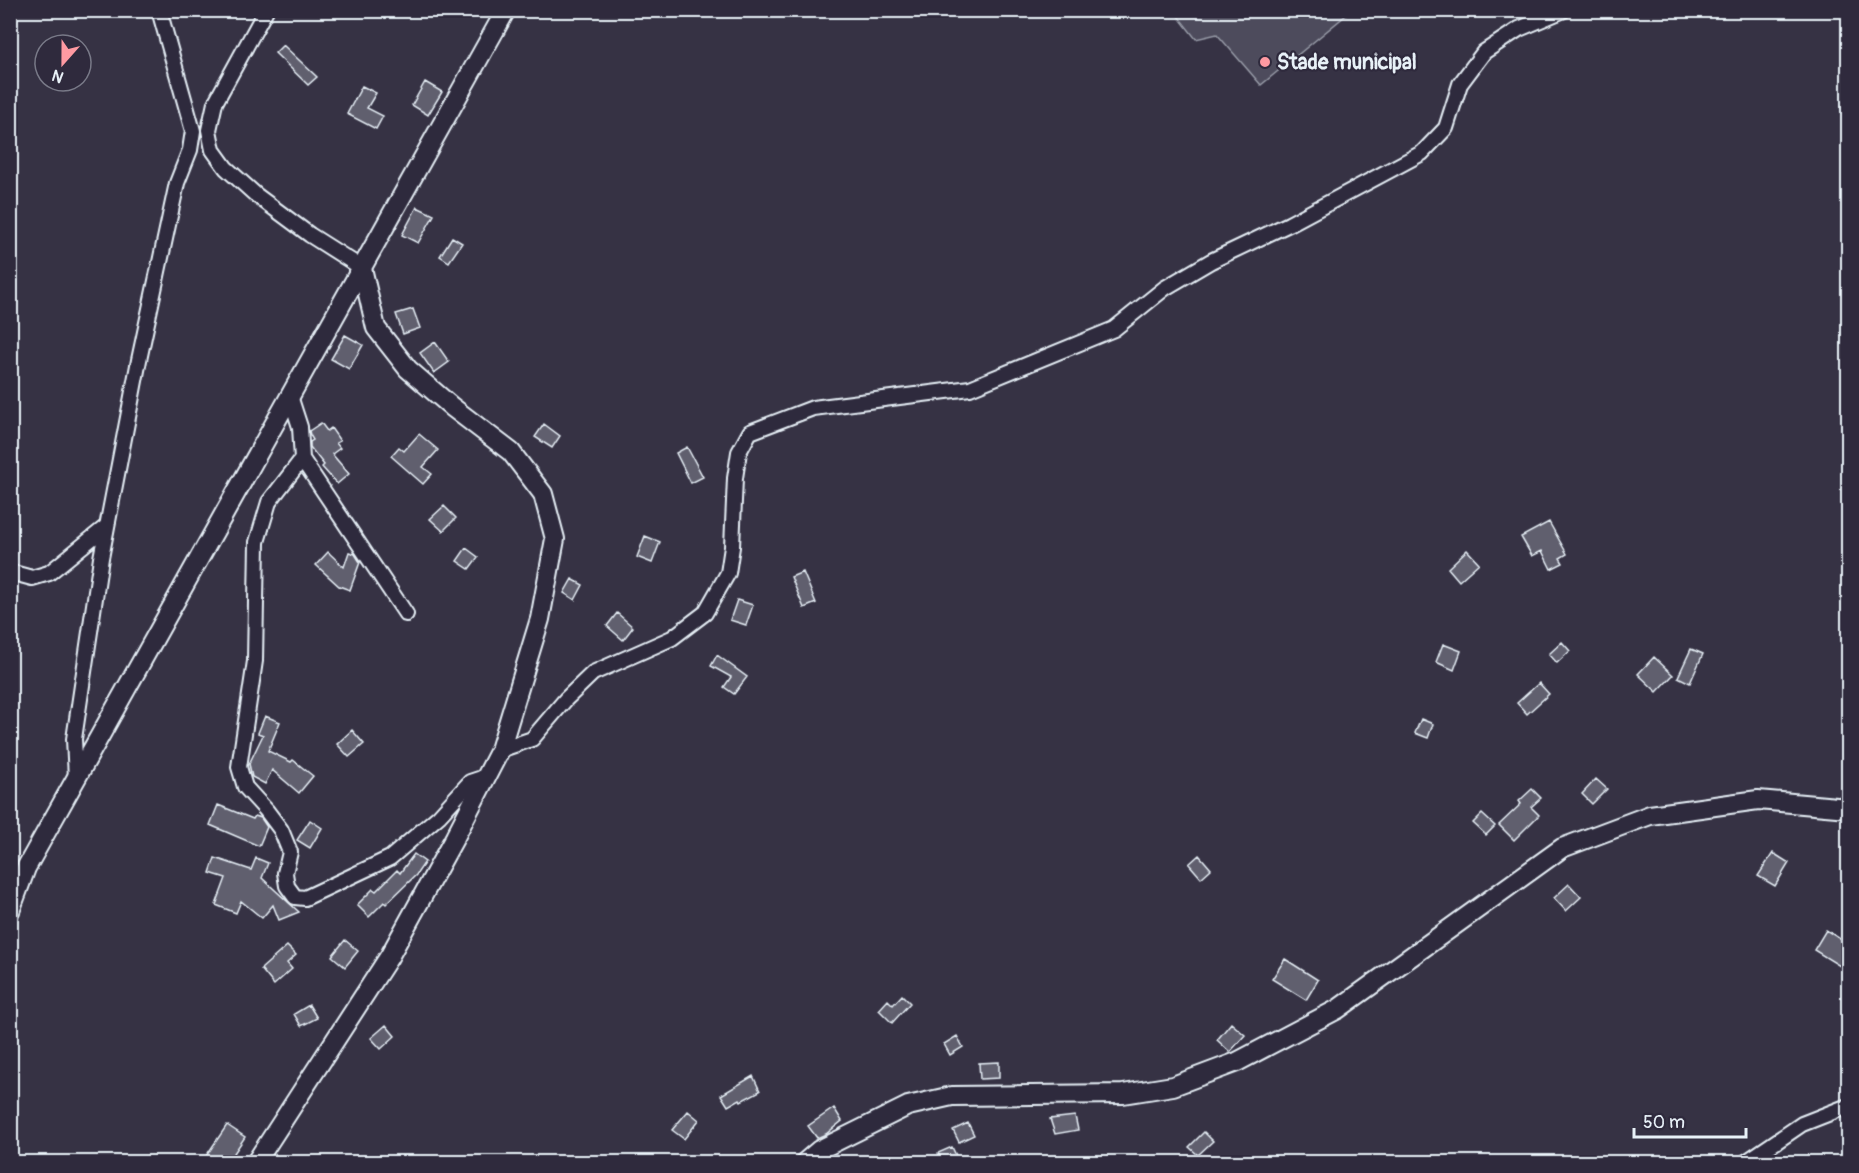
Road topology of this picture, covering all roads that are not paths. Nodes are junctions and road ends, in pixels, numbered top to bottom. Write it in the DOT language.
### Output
graph roads {
  1 [pos="159,10"];
  2 [pos="266,10"];
  3 [pos="506,10"];
  4 [pos="1564,10"];
  5 [pos="193,130"];
  6 [pos="209,130"];
  7 [pos="362,268"];
  8 [pos="290,396"];
  9 [pos="302,459"];
  10 [pos="107,526"];
  11 [pos="10,572"];
  12 [pos="406,614"];
  13 [pos="500,750"];
  14 [pos="488,776"];
  15 [pos="76,778"];
  16 [pos="1848,808"];
  17 [pos="10,911"];
  18 [pos="1848,1106"];
  19 [pos="256,1162"];
  20 [pos="805,1162"];
  21 [pos="1746,1162"];
  1 -- 5 [label="street"];
  2 -- 6 [label="street"];
  3 -- 7 [label="street"];
  4 -- 13 [label="street"];
  5 -- 6 [label="street"];
  5 -- 10 [label="street"];
  6 -- 7 [label="street"];
  7 -- 8 [label="street"];
  7 -- 13 [label="street"];
  8 -- 9 [label="street"];
  8 -- 15 [label="street"];
  9 -- 12 [label="street"];
  9 -- 14 [label="street"];
  10 -- 11 [label="street"];
  10 -- 15 [label="street"];
  13 -- 14 [label="street"];
  14 -- 19 [label="street"];
  15 -- 17 [label="street"];
  16 -- 20 [label="street"];
  18 -- 21 [label="street"];
}
